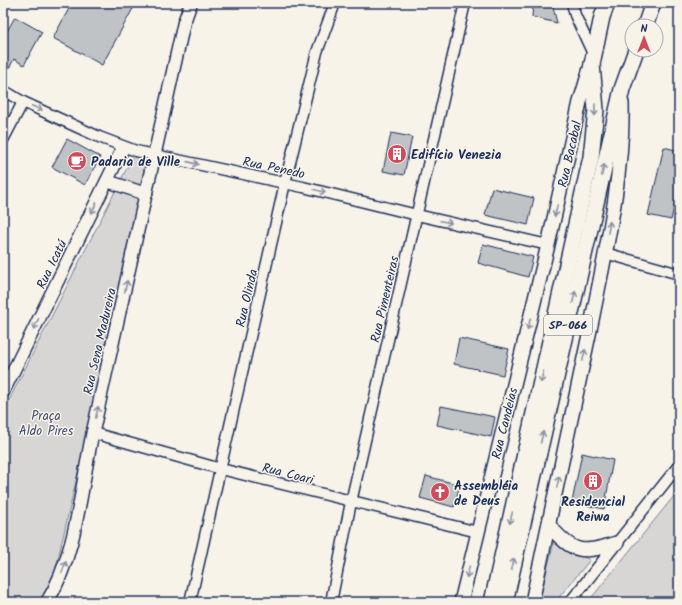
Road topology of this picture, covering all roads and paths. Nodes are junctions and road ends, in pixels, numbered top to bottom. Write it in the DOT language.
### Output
graph roads {
  1 [pos="190,3"];
  2 [pos="335,3"];
  3 [pos="465,3"];
  4 [pos="572,3"];
  5 [pos="607,3"];
  6 [pos="653,3"];
  7 [pos="648,18"];
  8 [pos="633,58"];
  9 [pos="592,59"];
  10 [pos="622,89"];
  11 [pos="3,90"];
  12 [pos="23,102"];
  13 [pos="3,140"];
  14 [pos="123,148"];
  15 [pos="155,154"];
  16 [pos="107,181"];
  17 [pos="285,183"];
  18 [pos="146,194"];
  19 [pos="417,216"];
  20 [pos="548,245"];
  21 [pos="605,253"];
  22 [pos="679,274"];
  23 [pos="3,392"];
  24 [pos="92,432"];
  25 [pos="679,465"];
  26 [pos="221,469"];
  27 [pos="351,502"];
  28 [pos="549,525"];
  29 [pos="478,532"];
  30 [pos="616,543"];
  31 [pos="47,602"];
  32 [pos="190,602"];
  33 [pos="331,602"];
  34 [pos="461,602"];
  35 [pos="492,602"];
  36 [pos="505,602"];
  37 [pos="532,602"];
  38 [pos="570,602"];
  1 -- 15 [label="street, Rua Sena Madureira"];
  2 -- 17 [label="street, Rua Olinda"];
  3 -- 19 [label="street, Rua Pimenteiras"];
  4 -- 9 [label="street"];
  5 -- 9 [label="main road, SP-066"];
  6 -- 7 [label="main road"];
  8 -- 10 [label="main road, SP-066"];
  9 -- 20 [label="main road, Rua Bacabal, one-way"];
  9 -- 35 [label="main road, SP-066, one-way"];
  21 -- 10 [label="main road, one-way"];
  36 -- 10 [label="main road, SP-066, one-way"];
  11 -- 12 [label="street, Rua Penedo"];
  12 -- 13 [label="street"];
  12 -- 14 [label="street, Rua Penedo, one-way"];
  14 -- 15 [label="street, Rua Penedo"];
  14 -- 16 [label="street, Rua Icatú"];
  15 -- 17 [label="street, Rua Penedo, one-way"];
  15 -- 18 [label="street, Rua Sena Madureira"];
  16 -- 18 [label="street"];
  16 -- 23 [label="street, Rua Icatú, one-way"];
  17 -- 19 [label="street, Rua Penedo, one-way"];
  17 -- 26 [label="street, Rua Olinda"];
  24 -- 18 [label="street, Rua Sena Madureira, one-way"];
  19 -- 20 [label="street, Rua Penedo, one-way"];
  19 -- 27 [label="street, Rua Pimenteiras"];
  20 -- 29 [label="main road, Rua Candeias, one-way"];
  21 -- 22 [label="street"];
  28 -- 21 [label="main road, one-way"];
  24 -- 26 [label="street, Rua Coari"];
  31 -- 24 [label="street, Rua Sena Madureira, one-way"];
  25 -- 30 [label="street"];
  26 -- 27 [label="street, Rua Coari"];
  26 -- 32 [label="street, Rua Olinda"];
  27 -- 29 [label="street, Rua Coari"];
  27 -- 33 [label="street, Rua Pimenteiras"];
  28 -- 30 [label="main road"];
  28 -- 37 [label="main road"];
  29 -- 34 [label="main road, Rua Candeias, one-way"];
  30 -- 38 [label="street"];
}
